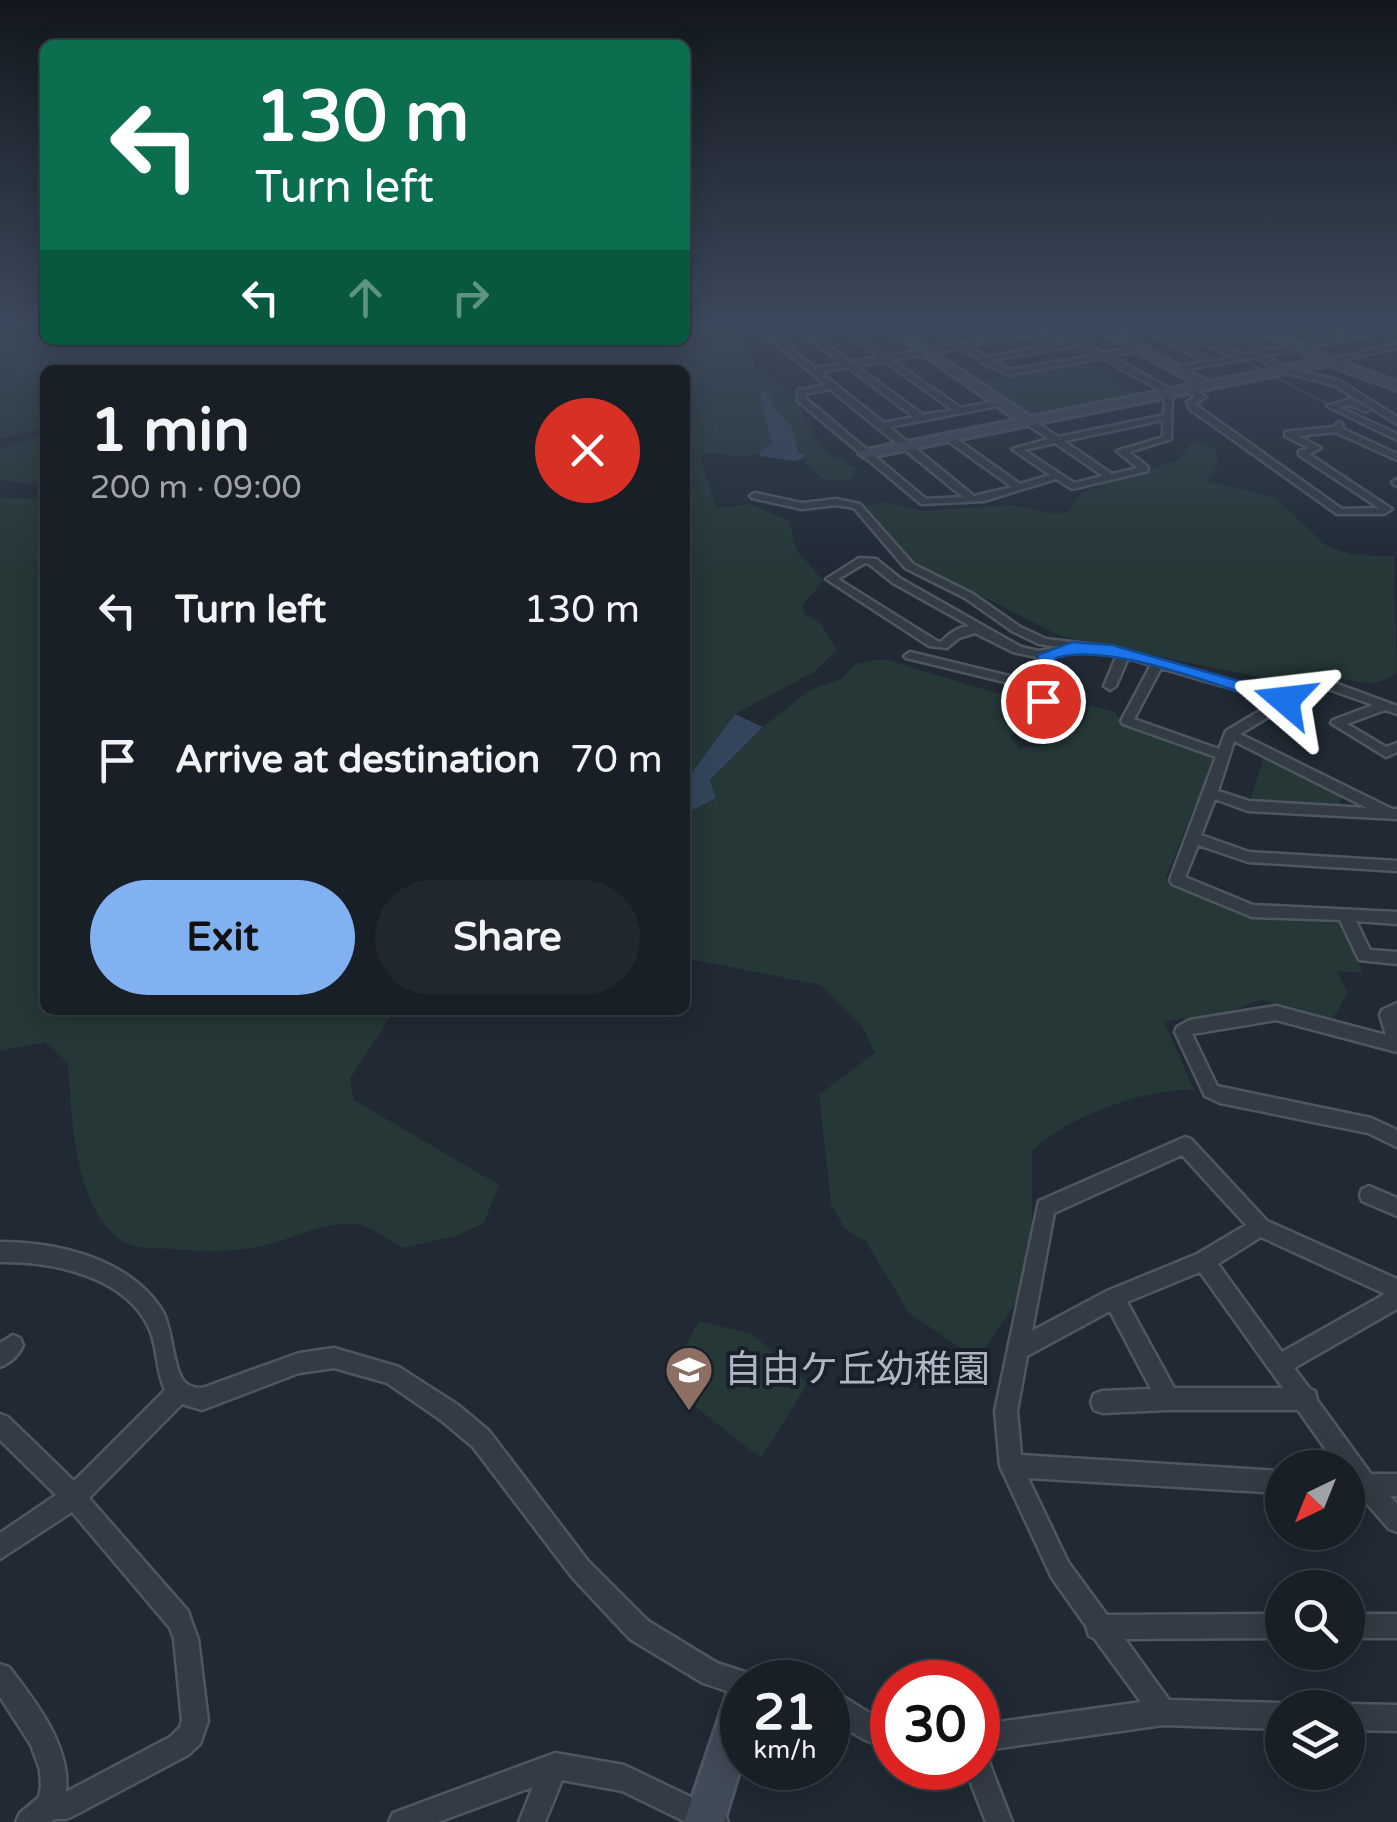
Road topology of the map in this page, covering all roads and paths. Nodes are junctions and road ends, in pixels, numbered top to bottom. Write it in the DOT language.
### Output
graph roads {
  1 [pos="811,406"];
  2 [pos="857,406"];
  3 [pos="905,406"];
  4 [pos="954,406"];
  5 [pos="983,406"];
  6 [pos="1005,406"];
  7 [pos="1104,406"];
  8 [pos="1168,406"];
  9 [pos="1193,406"];
  10 [pos="1330,406"];
  11 [pos="1359,406"];
  12 [pos="1372,406"];
  13 [pos="960,410"];
  14 [pos="1349,415"];
  15 [pos="1167,417"];
  16 [pos="921,418"];
  17 [pos="1029,422"];
  18 [pos="1397,422"];
  19 [pos="882,426"];
  20 [pos="1336,429"];
  21 [pos="948,437"];
  22 [pos="1397,437"];
  23 [pos="1055,440"];
  24 [pos="906,446"];
  25 [pos="866,454"];
  26 [pos="1397,457"];
  27 [pos="1054,477"];
  28 [pos="1111,477"];
  29 [pos="1018,486"];
  30 [pos="855,491"];
  31 [pos="755,496"];
  32 [pos="972,500"];
  33 [pos="857,506"];
  34 [pos="894,622"];
  35 [pos="881,629"];
  36 [pos="986,631"];
  37 [pos="1004,643"];
  38 [pos="1072,647"];
  39 [pos="1124,653"];
  40 [pos="1047,655"];
  41 [pos="910,656"];
  42 [pos="1158,663"];
  43 [pos="988,674"];
  44 [pos="1110,686"];
  45 [pos="1042,687"];
  46 [pos="1285,700"];
  47 [pos="1390,708"];
  48 [pos="1030,724"];
  49 [pos="1230,734"];
  50 [pos="1397,747"];
  51 [pos="1223,754"];
  52 [pos="1212,794"];
  53 [pos="1396,816"];
  54 [pos="1194,838"];
  55 [pos="1397,866"];
  56 [pos="1345,915"];
  57 [pos="1397,918"];
  58 [pos="1397,958"];
  59 [pos="1397,1010"];
  60 [pos="1397,1044"];
  61 [pos="1397,1140"];
  62 [pos="1370,1194"];
  63 [pos="1397,1207"];
  64 [pos="1260,1227"];
  65 [pos="0,1252"];
  66 [pos="1204,1261"];
  67 [pos="1397,1289"];
  68 [pos="1114,1298"];
  69 [pos="1397,1298"];
  70 [pos="1019,1349"];
  71 [pos="1281,1364"];
  72 [pos="178,1392"];
  73 [pos="1168,1399"];
  74 [pos="1307,1399"];
  75 [pos="1102,1402"];
  76 [pos="0,1425"];
  77 [pos="1337,1450"];
  78 [pos="1010,1466"];
  79 [pos="1265,1481"];
  80 [pos="1397,1485"];
  81 [pos="1365,1487"];
  82 [pos="1365,1493"];
  83 [pos="74,1497"];
  84 [pos="1397,1521"];
  85 [pos="0,1546"];
  86 [pos="1265,1626"];
  87 [pos="1365,1626"];
  88 [pos="1397,1626"];
  89 [pos="1098,1627"];
  90 [pos="720,1676"];
  91 [pos="1,1679"];
  92 [pos="1163,1712"];
  93 [pos="1265,1715"];
  94 [pos="1365,1717"];
  95 [pos="1397,1718"];
  96 [pos="1000,1735"];
  97 [pos="555,1766"];
  98 [pos="720,1778"];
  99 [pos="987,1790"];
  100 [pos="50,1805"];
  101 [pos="708,1820"];
  102 [pos="29,1822"];
  103 [pos="402,1822"];
  104 [pos="532,1822"];
  105 [pos="999,1822"];
  1 -- 25 [label="street"];
  2 -- 19 [label="street"];
  3 -- 16 [label="street"];
  4 -- 13 [label="street"];
  5 -- 13 [label="street"];
  6 -- 17 [label="street"];
  7 -- 17 [label="street"];
  8 -- 15 [label="street"];
  9 -- 20 [label="street"];
  10 -- 14 [label="street"];
  11 -- 18 [label="street"];
  12 -- 18 [label="street"];
  13 -- 16 [label="street"];
  14 -- 20 [label="street"];
  14 -- 22 [label="street"];
  15 -- 23 [label="street"];
  15 -- 28 [label="street"];
  16 -- 19 [label="street"];
  17 -- 21 [label="street"];
  17 -- 23 [label="street"];
  19 -- 24 [label="street"];
  20 -- 26 [label="street"];
  21 -- 24 [label="street"];
  21 -- 29 [label="street"];
  23 -- 27 [label="street"];
  23 -- 28 [label="street"];
  24 -- 25 [label="street"];
  24 -- 32 [label="street"];
  25 -- 32 [label="street"];
  27 -- 28 [label="street"];
  27 -- 29 [label="street"];
  29 -- 32 [label="street"];
  30 -- 33 [label="street"];
  31 -- 33 [label="street"];
  33 -- 38 [label="street"];
  34 -- 35 [label="street"];
  34 -- 36 [label="street"];
  34 -- 36 [label="street"];
  36 -- 37 [label="street"];
  37 -- 40 [label="street"];
  37 -- 43 [label="street"];
  38 -- 39 [label="street"];
  38 -- 40 [label="street"];
  39 -- 42 [label="street"];
  39 -- 44 [label="street"];
  40 -- 45 [label="street"];
  41 -- 43 [label="street"];
  42 -- 46 [label="street"];
  42 -- 51 [label="street"];
  43 -- 45 [label="street"];
  45 -- 48 [label="street"];
  46 -- 47 [label="street"];
  46 -- 49 [label="street"];
  47 -- 50 [label="street"];
  49 -- 51 [label="street"];
  49 -- 53 [label="street"];
  51 -- 52 [label="street"];
  52 -- 53 [label="street"];
  52 -- 54 [label="street"];
  54 -- 55 [label="street"];
  54 -- 56 [label="street"];
  56 -- 57 [label="street"];
  56 -- 58 [label="street"];
  59 -- 60 [label="street"];
  60 -- 61 [label="street"];
  62 -- 63 [label="street"];
  64 -- 66 [label="street"];
  64 -- 67 [label="street"];
  64 -- 70 [label="street"];
  65 -- 72 [label="street"];
  66 -- 68 [label="street"];
  66 -- 71 [label="street"];
  68 -- 70 [label="street"];
  68 -- 73 [label="street"];
  69 -- 71 [label="street"];
  70 -- 78 [label="street"];
  71 -- 74 [label="street"];
  72 -- 83 [label="street"];
  72 -- 90 [label="street"];
  73 -- 74 [label="street"];
  73 -- 75 [label="street"];
  74 -- 77 [label="street"];
  76 -- 83 [label="street"];
  78 -- 79 [label="street"];
  78 -- 89 [label="street"];
  80 -- 81 [label="street"];
  82 -- 84 [label="street"];
  83 -- 85 [label="street"];
  83 -- 100 [label="street"];
  86 -- 89 [label="street"];
  87 -- 88 [label="street"];
  89 -- 92 [label="street"];
  91 -- 100 [label="street"];
  92 -- 93 [label="street"];
  92 -- 96 [label="street"];
  94 -- 95 [label="street"];
  97 -- 101 [label="street"];
  97 -- 103 [label="street"];
  97 -- 104 [label="street"];
  98 -- 101 [label="street"];
  99 -- 105 [label="street"];
  100 -- 102 [label="street"];
}
